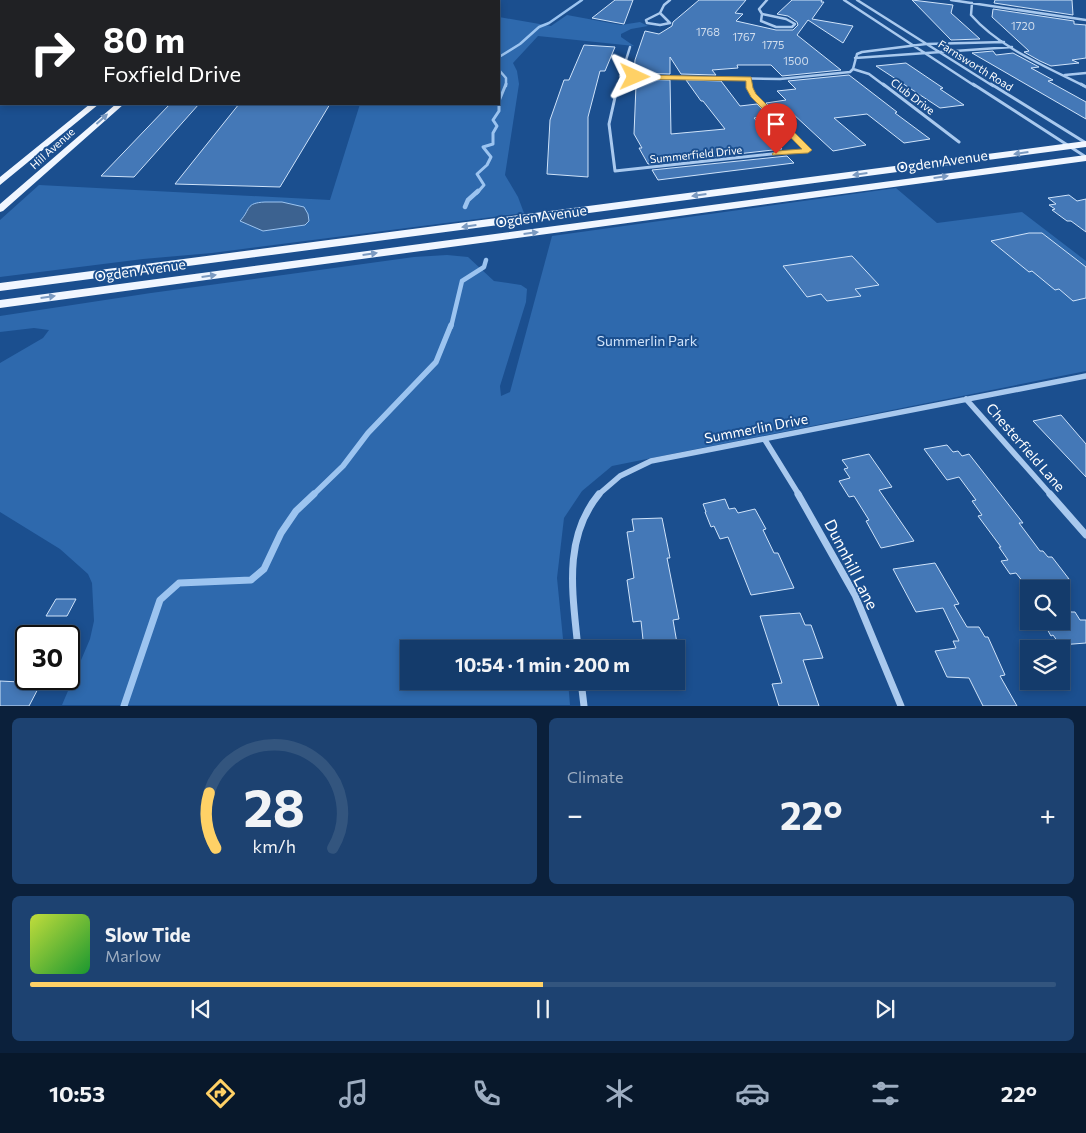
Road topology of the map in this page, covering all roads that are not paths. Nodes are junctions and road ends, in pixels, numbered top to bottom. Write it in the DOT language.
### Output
graph roads {
  1 [pos="670,0"];
  2 [pos="767,0"];
  3 [pos="844,0"];
  4 [pos="857,0"];
  5 [pos="951,0"];
  6 [pos="972,3"];
  7 [pos="660,13"];
  8 [pos="762,14"];
  9 [pos="1086,20"];
  10 [pos="1004,42"];
  11 [pos="926,44"];
  12 [pos="912,46"];
  13 [pos="630,47"];
  14 [pos="1012,47"];
  15 [pos="937,51"];
  16 [pos="922,52"];
  17 [pos="855,58"];
  18 [pos="853,70"];
  19 [pos="1086,72"];
  20 [pos="1065,75"];
  21 [pos="620,76"];
  22 [pos="749,79"];
  23 [pos="1086,87"];
  24 [pos="94,105"];
  25 [pos="119,105"];
  26 [pos="86,111"];
  27 [pos="85,134"];
  28 [pos="959,142"];
  29 [pos="1086,144"];
  30 [pos="1070,146"];
  31 [pos="1086,158"];
  32 [pos="0,182"];
  33 [pos="0,210"];
  34 [pos="0,287"];
  35 [pos="0,304"];
  36 [pos="1086,376"];
  37 [pos="966,399"];
  38 [pos="765,440"];
  39 [pos="1086,535"];
  40 [pos="577,640"];
  41 [pos="583,690"];
  42 [pos="584,706"];
  43 [pos="901,706"];
  1 -- 7 [label="street"];
  2 -- 8 [label="street"];
  3 -- 12 [label="street, Farnsworth Road"];
  4 -- 11 [label="street, Farnsworth Road"];
  5 -- 6 [label="street"];
  6 -- 9 [label="street"];
  6 -- 10 [label="street"];
  7 -- 7 [label="street"];
  8 -- 8 [label="street"];
  10 -- 11 [label="street"];
  10 -- 14 [label="street"];
  11 -- 12 [label="street"];
  11 -- 15 [label="street, Farnsworth Road"];
  12 -- 16 [label="street, Farnsworth Road"];
  12 -- 17 [label="street"];
  13 -- 21 [label="street"];
  14 -- 15 [label="street"];
  14 -- 20 [label="street"];
  15 -- 16 [label="street"];
  15 -- 29 [label="street, Farnsworth Road"];
  16 -- 17 [label="street"];
  16 -- 30 [label="street, Farnsworth Road"];
  17 -- 18 [label="street"];
  18 -- 22 [label="street"];
  18 -- 28 [label="street, Club Drive"];
  19 -- 20 [label="street"];
  20 -- 23 [label="street"];
  21 -- 22 [label="street"];
  21 -- 22 [label="street, Summerfield Drive"];
  24 -- 26 [label="main road, Hill Avenue"];
  27 -- 25 [label="main road, Hill Avenue, one-way"];
  26 -- 27 [label="main road"];
  26 -- 32 [label="main road, Hill Avenue"];
  27 -- 33 [label="main road, Hill Avenue"];
  29 -- 30 [label="main road, Ogden Avenue"];
  30 -- 31 [label="street, Farnsworth Road"];
  30 -- 34 [label="main road, Ogden Avenue, one-way"];
  35 -- 31 [label="main road, Ogden Avenue, one-way"];
  36 -- 37 [label="street, Summerlin Drive"];
  37 -- 38 [label="street, Summerlin Drive"];
  37 -- 39 [label="street, Chesterfield Lane"];
  38 -- 40 [label="street, Summerlin Drive"];
  38 -- 43 [label="street, Dunnhill Lane"];
  41 -- 42 [label="street"];
}
